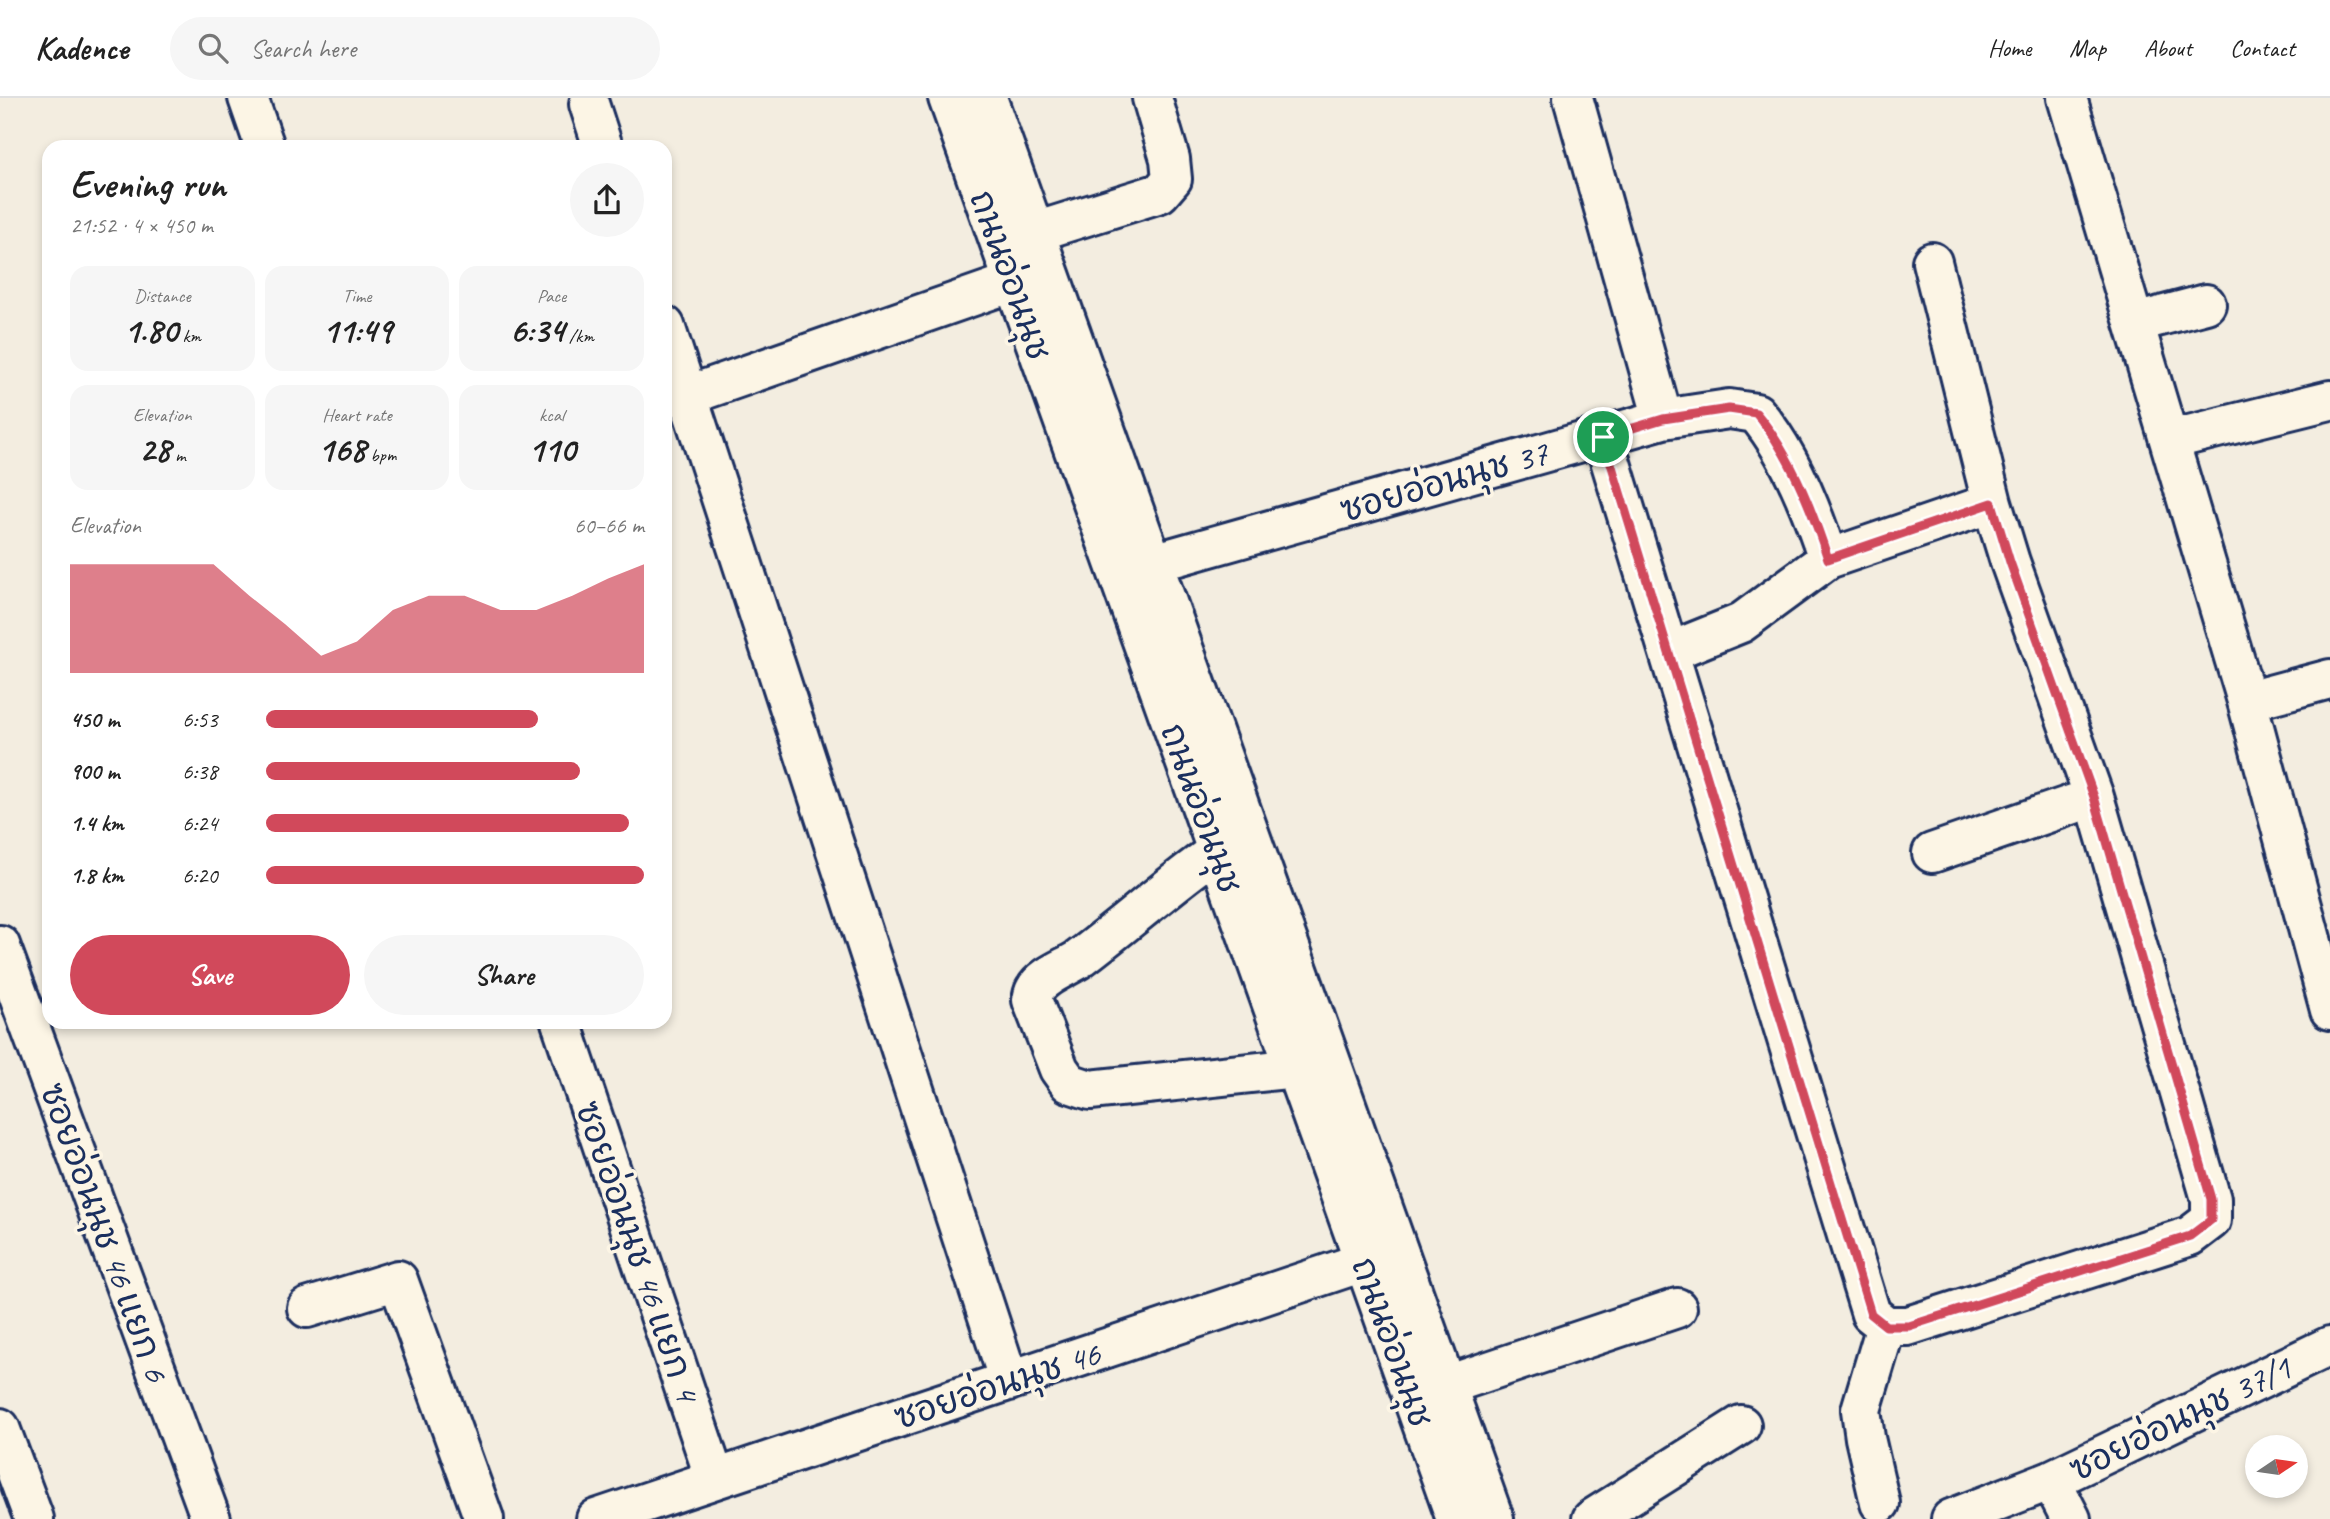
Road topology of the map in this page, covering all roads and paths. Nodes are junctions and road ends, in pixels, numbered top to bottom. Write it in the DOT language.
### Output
graph roads {
  1 [pos="248,98"];
  2 [pos="948,98"];
  3 [pos="987,98"];
  4 [pos="1152,98"];
  5 [pos="1573,98"];
  6 [pos="2067,98"];
  7 [pos="589,104"];
  8 [pos="263,140"];
  9 [pos="601,140"];
  10 [pos="1035,232"];
  11 [pos="1932,262"];
  12 [pos="1013,282"];
  13 [pos="2206,304"];
  14 [pos="2134,323"];
  15 [pos="672,346"];
  16 [pos="689,395"];
  17 [pos="2330,400"];
  18 [pos="1663,419"];
  19 [pos="1603,437"];
  20 [pos="2169,440"];
  21 [pos="1992,503"];
  22 [pos="1828,559"];
  23 [pos="1153,562"];
  24 [pos="1669,652"];
  25 [pos="2330,679"];
  26 [pos="2247,701"];
  27 [pos="2094,797"];
  28 [pos="1249,830"];
  29 [pos="1217,850"];
  30 [pos="1931,853"];
  31 [pos="0,945"];
  32 [pos="2330,1010"];
  33 [pos="563,1029"];
  34 [pos="1332,1065"];
  35 [pos="1295,1067"];
  36 [pos="1381,1256"];
  37 [pos="307,1308"];
  38 [pos="1677,1308"];
  39 [pos="1886,1326"];
  40 [pos="2330,1346"];
  41 [pos="1009,1381"];
  42 [pos="1447,1385"];
  43 [pos="1741,1425"];
  44 [pos="0,1428"];
  45 [pos="715,1479"];
  46 [pos="2052,1480"];
  47 [pos="1880,1503"];
  48 [pos="34,1519"];
  49 [pos="211,1519"];
  50 [pos="484,1519"];
  51 [pos="596,1519"];
  52 [pos="1456,1519"];
  53 [pos="1494,1519"];
  54 [pos="1592,1519"];
  55 [pos="1951,1519"];
  56 [pos="2071,1519"];
  1 -- 8 [label="street"];
  2 -- 12 [label="street, ถนนอ่อนนุช"];
  3 -- 10 [label="street, ถนนอ่อนนุช"];
  4 -- 10 [label="street"];
  5 -- 18 [label="street"];
  6 -- 14 [label="street"];
  7 -- 9 [label="street"];
  10 -- 23 [label="street, ถนนอ่อนนุช"];
  11 -- 21 [label="street"];
  12 -- 16 [label="street"];
  12 -- 29 [label="street, ถนนอ่อนนุช"];
  13 -- 14 [label="street"];
  14 -- 20 [label="street"];
  15 -- 16 [label="street"];
  16 -- 41 [label="street"];
  17 -- 20 [label="street"];
  18 -- 19 [label="street, ซอยอ่อนนุช 37"];
  18 -- 22 [label="street, ซอยอ่อนนุช 37"];
  19 -- 23 [label="street, ซอยอ่อนนุช 37"];
  19 -- 24 [label="street"];
  20 -- 26 [label="street"];
  21 -- 22 [label="street"];
  21 -- 27 [label="street"];
  22 -- 24 [label="street"];
  23 -- 28 [label="street, ถนนอ่อนนุช"];
  24 -- 39 [label="street"];
  25 -- 26 [label="street"];
  26 -- 32 [label="street"];
  27 -- 30 [label="street"];
  27 -- 39 [label="street"];
  28 -- 29 [label="street"];
  28 -- 34 [label="street, ถนนอ่อนนุช"];
  29 -- 35 [label="street, ถนนอ่อนนุช"];
  29 -- 35 [label="street"];
  31 -- 49 [label="street, ซอยอ่อนนุช 46 แยก 6"];
  33 -- 45 [label="street, ซอยอ่อนนุช 46 แยก 4"];
  34 -- 35 [label="street"];
  34 -- 36 [label="street, ถนนอ่อนนุช"];
  35 -- 36 [label="street, ถนนอ่อนนุช"];
  36 -- 41 [label="street, ซอยอ่อนนุช 46"];
  36 -- 42 [label="street, ถนนอ่อนนุช"];
  36 -- 52 [label="street, ถนนอ่อนนุช"];
  37 -- 50 [label="street"];
  38 -- 42 [label="street"];
  39 -- 47 [label="street"];
  40 -- 46 [label="street, ซอยอ่อนนุช 37/1"];
  41 -- 45 [label="street, ซอยอ่อนนุช 46"];
  42 -- 53 [label="street, ถนนอ่อนนุช"];
  43 -- 54 [label="street"];
  44 -- 48 [label="street"];
  45 -- 51 [label="street, ซอยอ่อนนุช 46"];
  46 -- 55 [label="street, ซอยอ่อนนุช 37/1"];
  46 -- 56 [label="street"];
}
